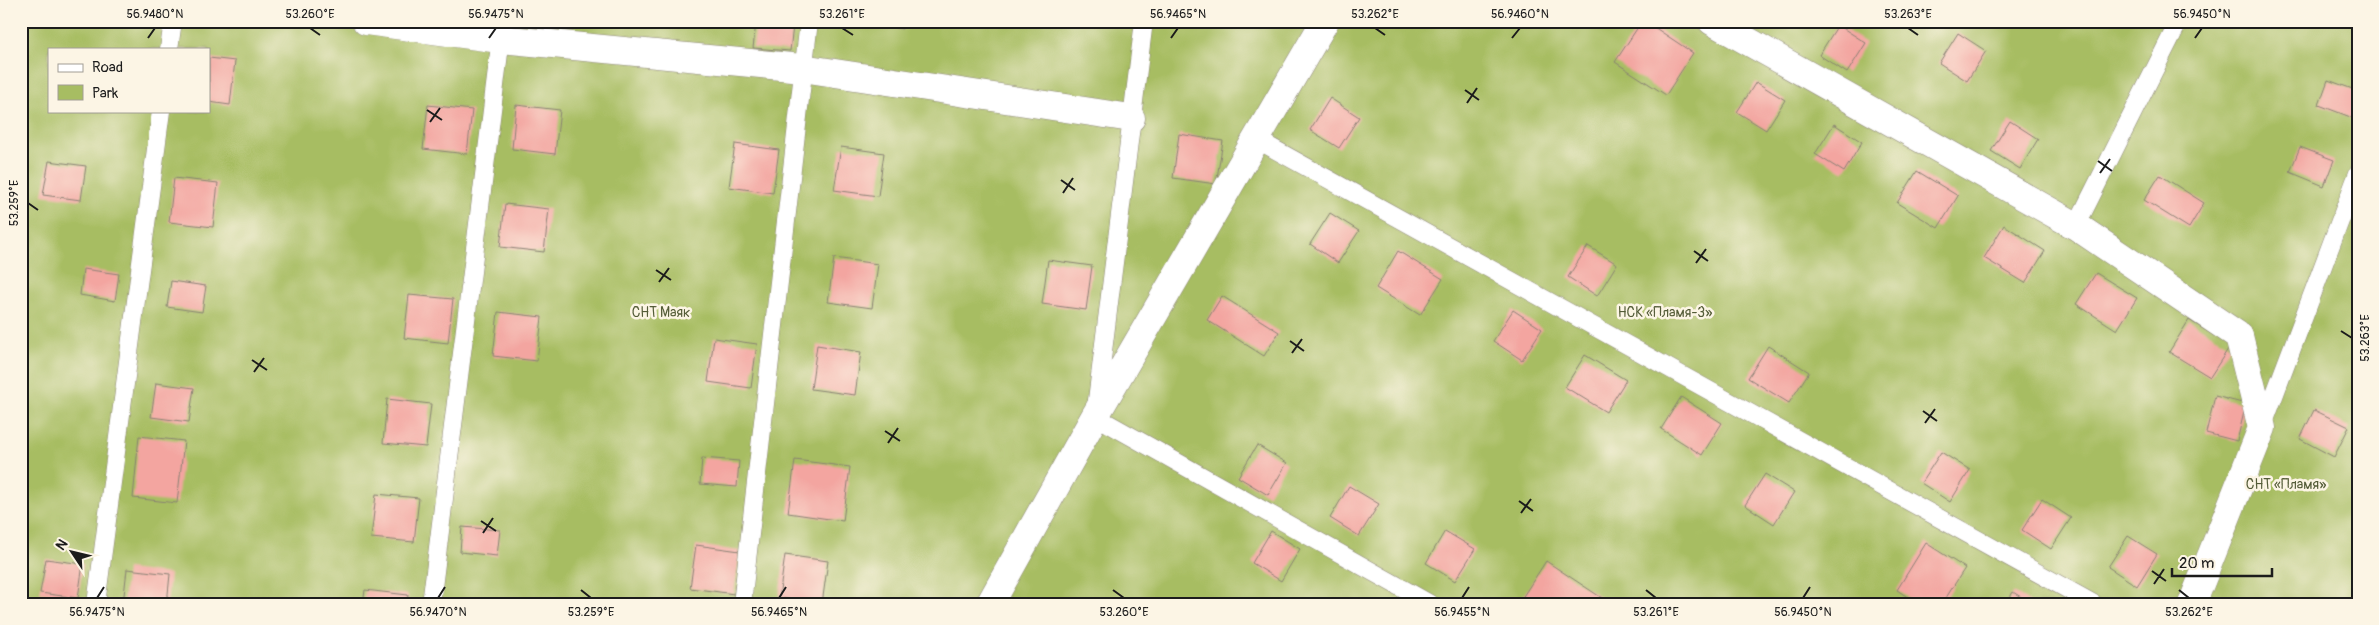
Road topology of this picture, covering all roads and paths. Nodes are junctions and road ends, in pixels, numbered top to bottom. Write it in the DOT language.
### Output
graph roads {
  1 [pos="173,21"];
  2 [pos="366,21"];
  3 [pos="809,21"];
  4 [pos="1144,21"];
  5 [pos="1325,21"];
  6 [pos="1712,21"];
  7 [pos="2179,21"];
  8 [pos="502,30"];
  9 [pos="169,48"];
  10 [pos="802,68"];
  11 [pos="161,112"];
  12 [pos="1130,118"];
  13 [pos="1256,139"];
  14 [pos="2358,173"];
  15 [pos="2076,226"];
  16 [pos="1095,416"];
  17 [pos="2262,428"];
  18 [pos="96,604"];
  19 [pos="431,604"];
  20 [pos="742,604"];
  21 [pos="990,604"];
  22 [pos="1430,604"];
  23 [pos="2094,604"];
  24 [pos="2192,604"];
  1 -- 9 [label="lane"];
  2 -- 8 [label="street"];
  3 -- 10 [label="lane"];
  4 -- 12 [label="lane"];
  5 -- 13 [label="street"];
  6 -- 15 [label="street"];
  7 -- 15 [label="lane"];
  8 -- 10 [label="street"];
  8 -- 19 [label="lane"];
  10 -- 12 [label="street"];
  10 -- 20 [label="lane"];
  11 -- 18 [label="lane"];
  12 -- 16 [label="lane"];
  13 -- 16 [label="street"];
  13 -- 23 [label="lane"];
  14 -- 17 [label="lane"];
  15 -- 17 [label="street"];
  16 -- 21 [label="street"];
  16 -- 22 [label="lane"];
  17 -- 24 [label="street"];
}
